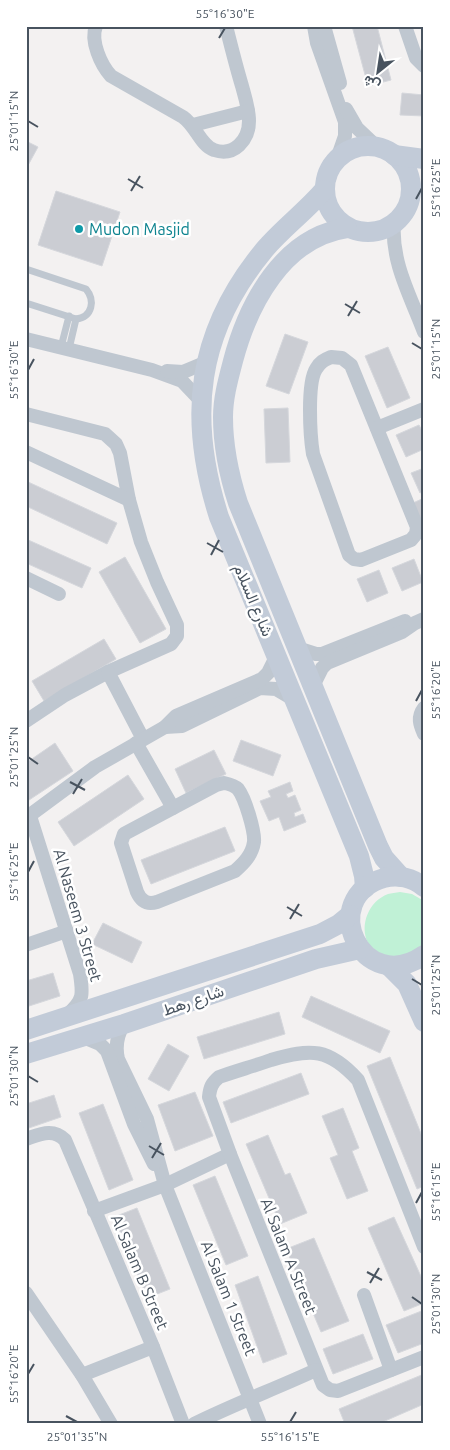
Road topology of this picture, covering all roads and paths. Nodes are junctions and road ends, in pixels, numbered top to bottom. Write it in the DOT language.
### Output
graph roads {
  1 [pos="96,26"];
  2 [pos="226,26"];
  3 [pos="314,26"];
  4 [pos="324,26"];
  5 [pos="405,26"];
  6 [pos="325,47"];
  7 [pos="424,66"];
  8 [pos="248,111"];
  9 [pos="193,126"];
  10 [pos="385,151"];
  11 [pos="337,159"];
  12 [pos="424,160"];
  13 [pos="324,190"];
  14 [pos="424,190"];
  15 [pos="408,207"];
  16 [pos="394,224"];
  17 [pos="347,228"];
  18 [pos="26,269"];
  19 [pos="26,303"];
  20 [pos="73,318"];
  21 [pos="424,332"];
  22 [pos="26,338"];
  23 [pos="65,348"];
  24 [pos="207,362"];
  25 [pos="152,370"];
  26 [pos="201,401"];
  27 [pos="424,409"];
  28 [pos="26,414"];
  29 [pos="377,428"];
  30 [pos="26,452"];
  31 [pos="129,500"];
  32 [pos="26,578"];
  33 [pos="60,594"];
  34 [pos="420,621"];
  35 [pos="352,647"];
  36 [pos="297,648"];
  37 [pos="276,655"];
  38 [pos="108,672"];
  39 [pos="313,686"];
  40 [pos="293,699"];
  41 [pos="220,702"];
  42 [pos="424,708"];
  43 [pos="26,721"];
  44 [pos="424,734"];
  45 [pos="140,741"];
  46 [pos="173,808"];
  47 [pos="28,817"];
  48 [pos="401,876"];
  49 [pos="424,887"];
  50 [pos="365,888"];
  51 [pos="350,915"];
  52 [pos="67,931"];
  53 [pos="26,945"];
  54 [pos="360,949"];
  55 [pos="424,955"];
  56 [pos="389,966"];
  57 [pos="64,1018"];
  58 [pos="424,1022"];
  59 [pos="124,1024"];
  60 [pos="26,1030"];
  61 [pos="81,1036"];
  62 [pos="26,1054"];
  63 [pos="141,1122"];
  64 [pos="26,1138"];
  65 [pos="230,1154"];
  66 [pos="165,1185"];
  67 [pos="94,1211"];
  68 [pos="424,1247"];
  69 [pos="26,1293"];
  70 [pos="364,1295"];
  71 [pos="153,1347"];
  72 [pos="424,1357"];
  73 [pos="316,1370"];
  74 [pos="391,1370"];
  75 [pos="82,1375"];
  76 [pos="250,1398"];
  77 [pos="111,1424"];
  78 [pos="182,1424"];
  79 [pos="194,1424"];
  80 [pos="260,1424"];
  1 -- 9 [label="street"];
  2 -- 8 [label="street"];
  3 -- 6 [label="street"];
  4 -- 6 [label="street"];
  5 -- 7 [label="street"];
  6 -- 10 [label="street"];
  6 -- 11 [label="street"];
  8 -- 9 [label="street"];
  8 -- 9 [label="street"];
  10 -- 11 [label="street"];
  10 -- 12 [label="street"];
  10 -- 15 [label="street"];
  11 -- 13 [label="street"];
  13 -- 17 [label="street"];
  13 -- 24 [label="street, شارع السلام"];
  14 -- 15 [label="street"];
  15 -- 16 [label="street"];
  16 -- 17 [label="street"];
  16 -- 21 [label="street"];
  17 -- 36 [label="street, شارع السلام"];
  18 -- 20 [label="lane"];
  19 -- 20 [label="lane"];
  20 -- 23 [label="lane"];
  22 -- 23 [label="street"];
  23 -- 25 [label="street"];
  24 -- 25 [label="street"];
  24 -- 26 [label="street, شارع السلام"];
  25 -- 26 [label="street"];
  26 -- 37 [label="street, شارع السلام"];
  27 -- 29 [label="street"];
  28 -- 31 [label="street"];
  29 -- 29 [label="street"];
  30 -- 31 [label="street"];
  31 -- 38 [label="street"];
  32 -- 33 [label="street"];
  34 -- 35 [label="street"];
  35 -- 36 [label="street"];
  35 -- 39 [label="street"];
  36 -- 39 [label="street, شارع السلام"];
  37 -- 40 [label="street, شارع السلام"];
  37 -- 41 [label="street"];
  38 -- 43 [label="street"];
  38 -- 45 [label="street"];
  39 -- 48 [label="street, شارع السلام"];
  40 -- 41 [label="street"];
  40 -- 50 [label="street, شارع السلام"];
  41 -- 45 [label="street"];
  42 -- 44 [label="street"];
  45 -- 46 [label="street"];
  45 -- 47 [label="street"];
  46 -- 46 [label="street"];
  47 -- 52 [label="street, Al Naseem 3 Street"];
  48 -- 49 [label="street"];
  48 -- 50 [label="street"];
  50 -- 51 [label="street"];
  51 -- 54 [label="street"];
  51 -- 57 [label="street, شارع رهط"];
  52 -- 53 [label="street"];
  52 -- 57 [label="street, Al Naseem 3 Street"];
  54 -- 56 [label="street"];
  54 -- 59 [label="street, شارع رهط"];
  55 -- 56 [label="street"];
  56 -- 58 [label="street"];
  57 -- 60 [label="street, شارع رهط"];
  59 -- 61 [label="street, شارع رهط"];
  59 -- 63 [label="street, Al Salam 1 Street"];
  61 -- 62 [label="street, شارع رهط"];
  61 -- 63 [label="street, Al Salam 1 Street"];
  63 -- 66 [label="street, Al Salam 1 Street"];
  64 -- 67 [label="street, Al Salam B Street"];
  65 -- 66 [label="street"];
  65 -- 68 [label="street, Al Salam A Street"];
  65 -- 73 [label="street, Al Salam A Street"];
  66 -- 67 [label="street, Al Salam B Street"];
  66 -- 76 [label="street, Al Salam 1 Street"];
  67 -- 71 [label="street, Al Salam B Street"];
  69 -- 75 [label="street"];
  70 -- 74 [label="street"];
  71 -- 75 [label="street, Al Salam B Street"];
  71 -- 78 [label="street, Al Salam B Street"];
  72 -- 74 [label="street, Al Salam A Street"];
  73 -- 74 [label="street, Al Salam A Street"];
  73 -- 76 [label="street"];
  75 -- 77 [label="street"];
  76 -- 79 [label="street"];
  76 -- 80 [label="street, Al Salam 1 Street"];
}
